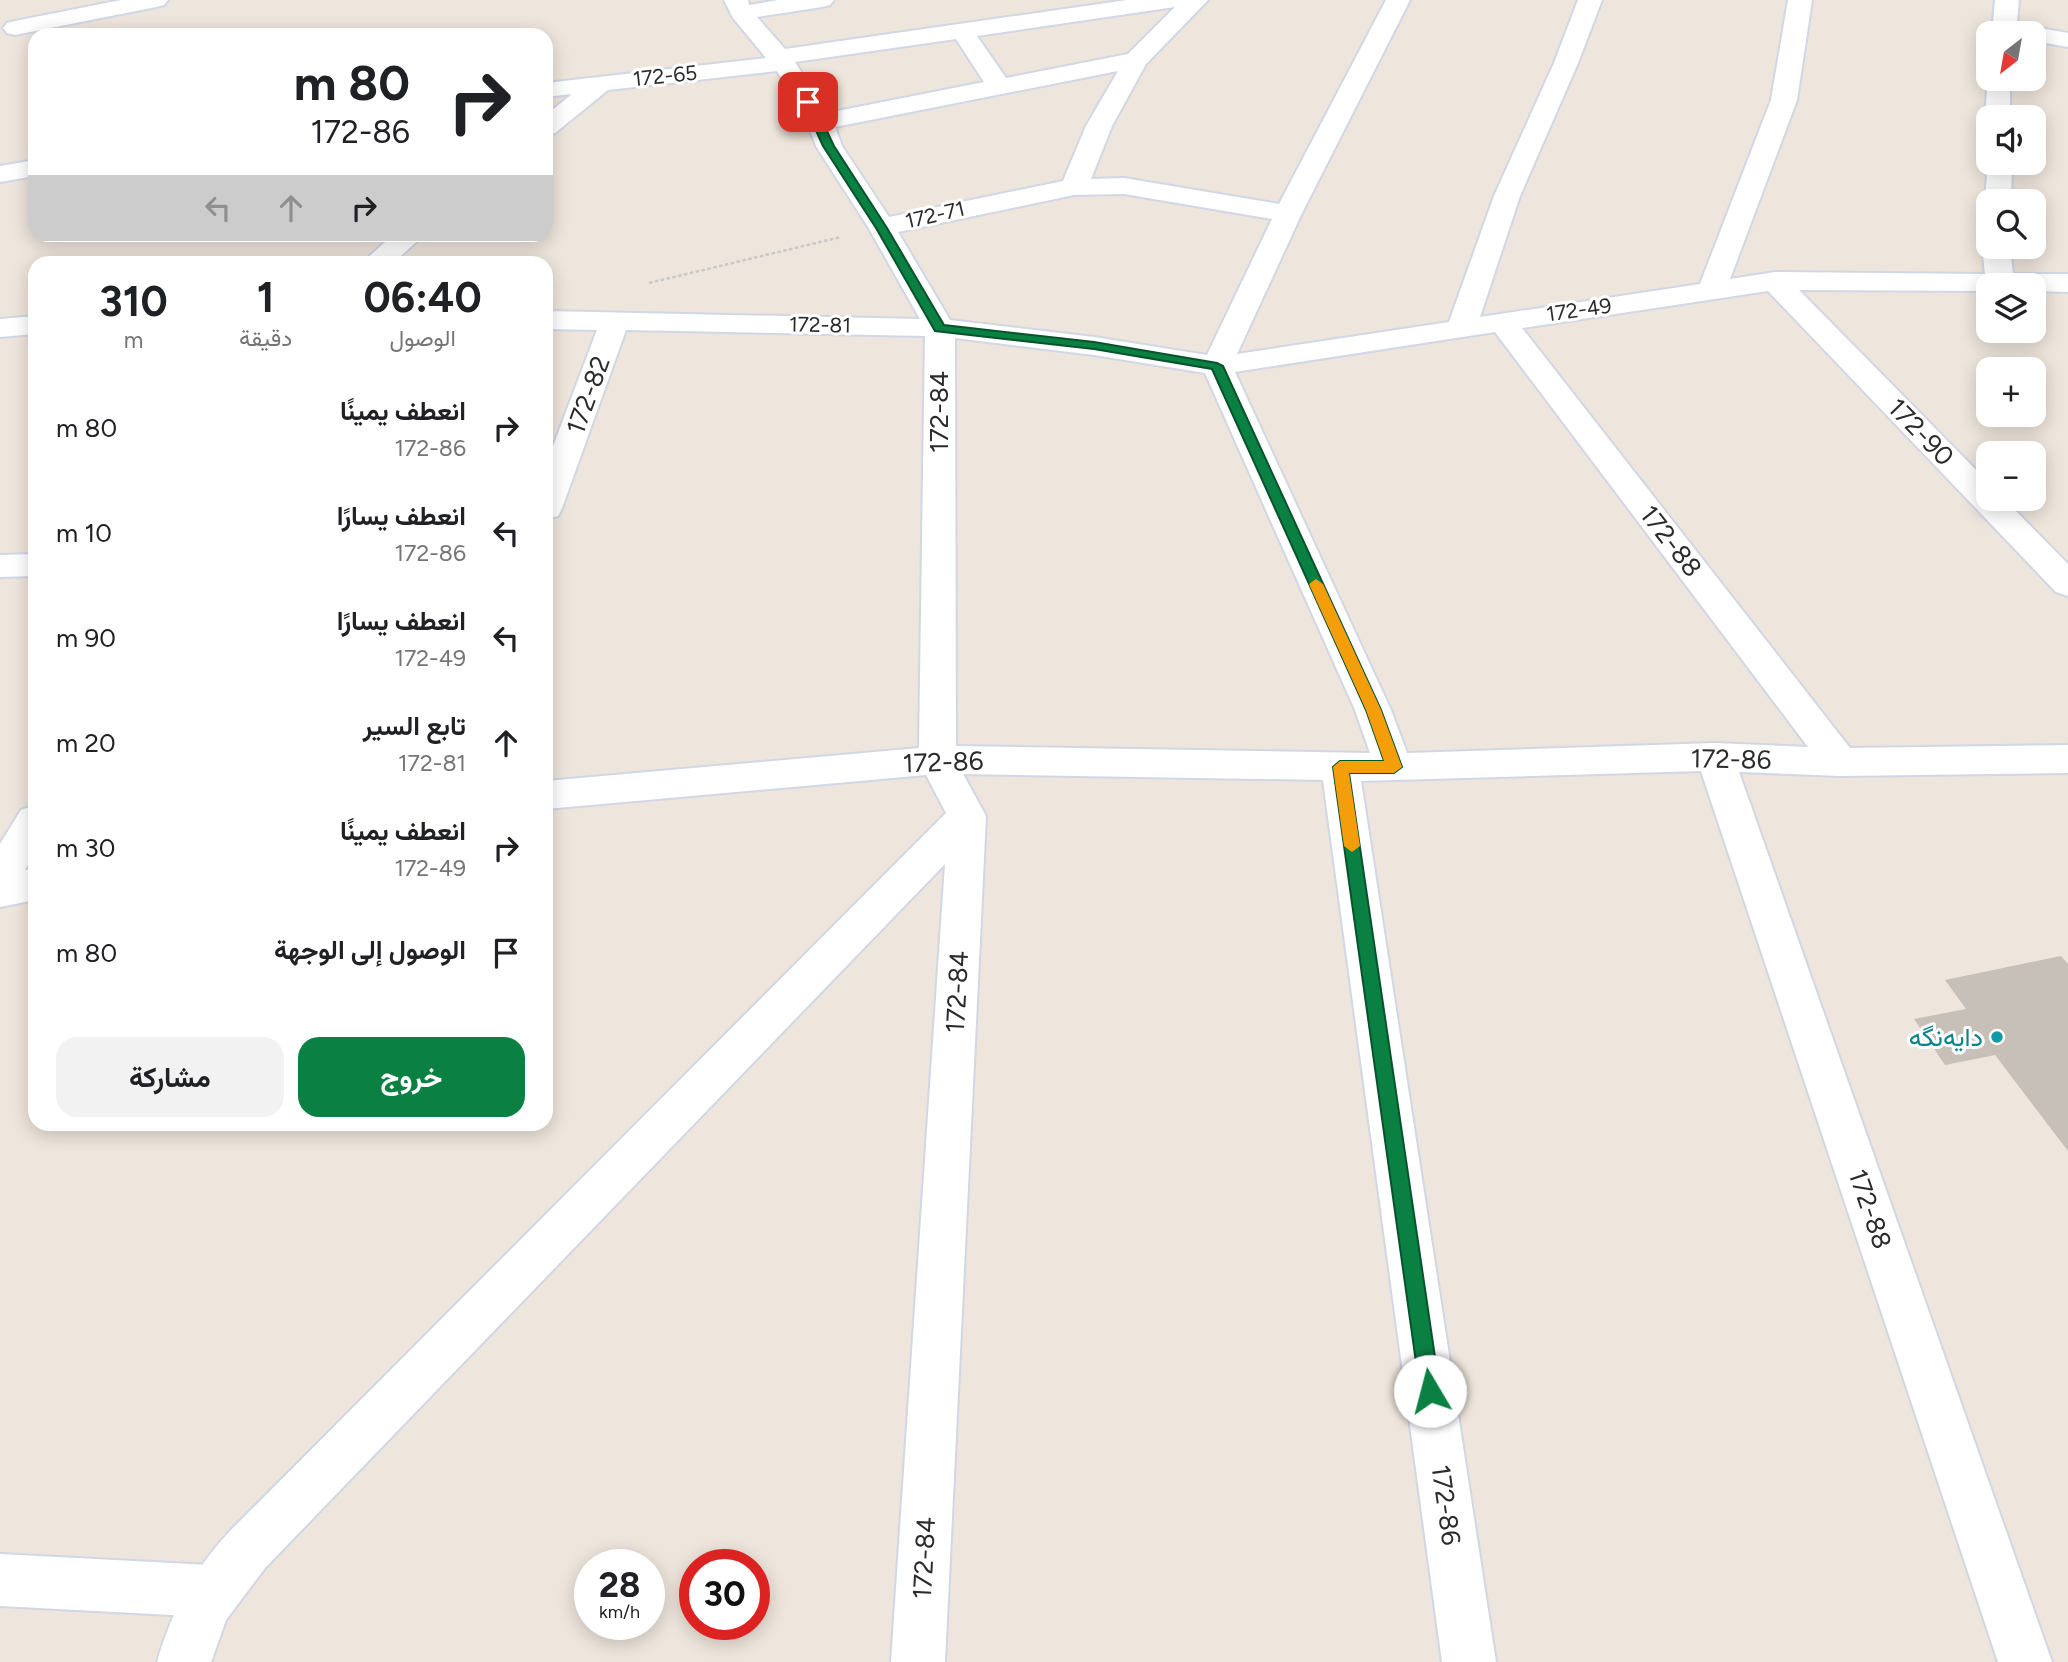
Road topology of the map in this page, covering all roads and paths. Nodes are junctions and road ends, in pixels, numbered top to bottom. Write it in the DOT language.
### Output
graph roads {
  1 [pos="156,0"];
  2 [pos="822,0"];
  3 [pos="1175,0"];
  4 [pos="1196,0"];
  5 [pos="1398,0"];
  6 [pos="1590,0"];
  7 [pos="1800,0"];
  8 [pos="2007,0"];
  9 [pos="1108,4"];
  10 [pos="738,6"];
  11 [pos="2005,21"];
  12 [pos="17,29"];
  13 [pos="961,29"];
  14 [pos="2046,36"];
  15 [pos="2068,40"];
  16 [pos="782,60"];
  17 [pos="1136,60"];
  18 [pos="603,82"];
  19 [pos="1000,87"];
  20 [pos="553,89"];
  21 [pos="553,122"];
  22 [pos="820,122"];
  23 [pos="28,169"];
  24 [pos="0,174"];
  25 [pos="1074,187"];
  26 [pos="1287,213"];
  27 [pos="882,228"];
  28 [pos="402,242"];
  29 [pos="384,256"];
  30 [pos="1775,281"];
  31 [pos="1976,283"];
  32 [pos="2046,283"];
  33 [pos="2068,283"];
  34 [pos="640,285"];
  35 [pos="1712,290"];
  36 [pos="553,320"];
  37 [pos="615,321"];
  38 [pos="1501,321"];
  39 [pos="1462,327"];
  40 [pos="940,328"];
  41 [pos="1094,346"];
  42 [pos="1217,366"];
  43 [pos="553,489"];
  44 [pos="28,565"];
  45 [pos="0,566"];
  46 [pos="2068,584"];
  47 [pos="1715,757"];
  48 [pos="2068,759"];
  49 [pos="937,760"];
  50 [pos="1840,761"];
  51 [pos="1340,767"];
  52 [pos="1394,767"];
  53 [pos="553,794"];
  54 [pos="967,816"];
  55 [pos="28,832"];
  56 [pos="0,877"];
  57 [pos="28,885"];
  58 [pos="0,891"];
  59 [pos="0,1580"];
  60 [pos="210,1591"];
  61 [pos="184,1662"];
  62 [pos="918,1662"];
  63 [pos="1469,1662"];
  64 [pos="2025,1662"];
  1 -- 12 [label="street"];
  2 -- 10 [label="street"];
  3 -- 9 [label="street, 172-65"];
  4 -- 17 [label="street"];
  5 -- 26 [label="street"];
  6 -- 39 [label="street"];
  7 -- 35 [label="street"];
  8 -- 11 [label="street"];
  9 -- 13 [label="street, 172-65"];
  10 -- 16 [label="street"];
  13 -- 16 [label="street, 172-65"];
  13 -- 19 [label="street"];
  14 -- 15 [label="street"];
  16 -- 18 [label="street, 172-65"];
  16 -- 22 [label="street"];
  17 -- 19 [label="street"];
  17 -- 25 [label="street"];
  18 -- 20 [label="street, 172-65"];
  18 -- 21 [label="street"];
  19 -- 22 [label="street"];
  22 -- 27 [label="street"];
  23 -- 24 [label="street"];
  25 -- 26 [label="street, 172-71"];
  25 -- 27 [label="street, 172-71"];
  26 -- 42 [label="street"];
  27 -- 34 [label="path, 172-71"];
  27 -- 40 [label="street"];
  28 -- 29 [label="street"];
  30 -- 31 [label="street, 172-49"];
  30 -- 35 [label="street, 172-49"];
  30 -- 46 [label="street, 172-90"];
  32 -- 33 [label="street, 172-49"];
  35 -- 38 [label="street, 172-49"];
  36 -- 37 [label="street, 172-81"];
  37 -- 40 [label="street, 172-81"];
  37 -- 43 [label="street, 172-82"];
  38 -- 39 [label="street, 172-49"];
  38 -- 50 [label="street, 172-88"];
  39 -- 42 [label="street, 172-49"];
  40 -- 41 [label="street, 172-81"];
  40 -- 49 [label="street, 172-84"];
  41 -- 42 [label="street, 172-49"];
  42 -- 52 [label="street"];
  44 -- 45 [label="street"];
  47 -- 50 [label="street, 172-86"];
  47 -- 52 [label="street, 172-86"];
  47 -- 64 [label="street, 172-88"];
  48 -- 50 [label="street, 172-86"];
  49 -- 51 [label="street, 172-86"];
  49 -- 53 [label="street, 172-86"];
  49 -- 54 [label="street, 172-84"];
  51 -- 52 [label="street, 172-86"];
  51 -- 63 [label="street, 172-86"];
  54 -- 60 [label="street"];
  54 -- 62 [label="street, 172-84"];
  55 -- 56 [label="street"];
  57 -- 58 [label="street"];
  59 -- 60 [label="street"];
  60 -- 61 [label="street"];
}
